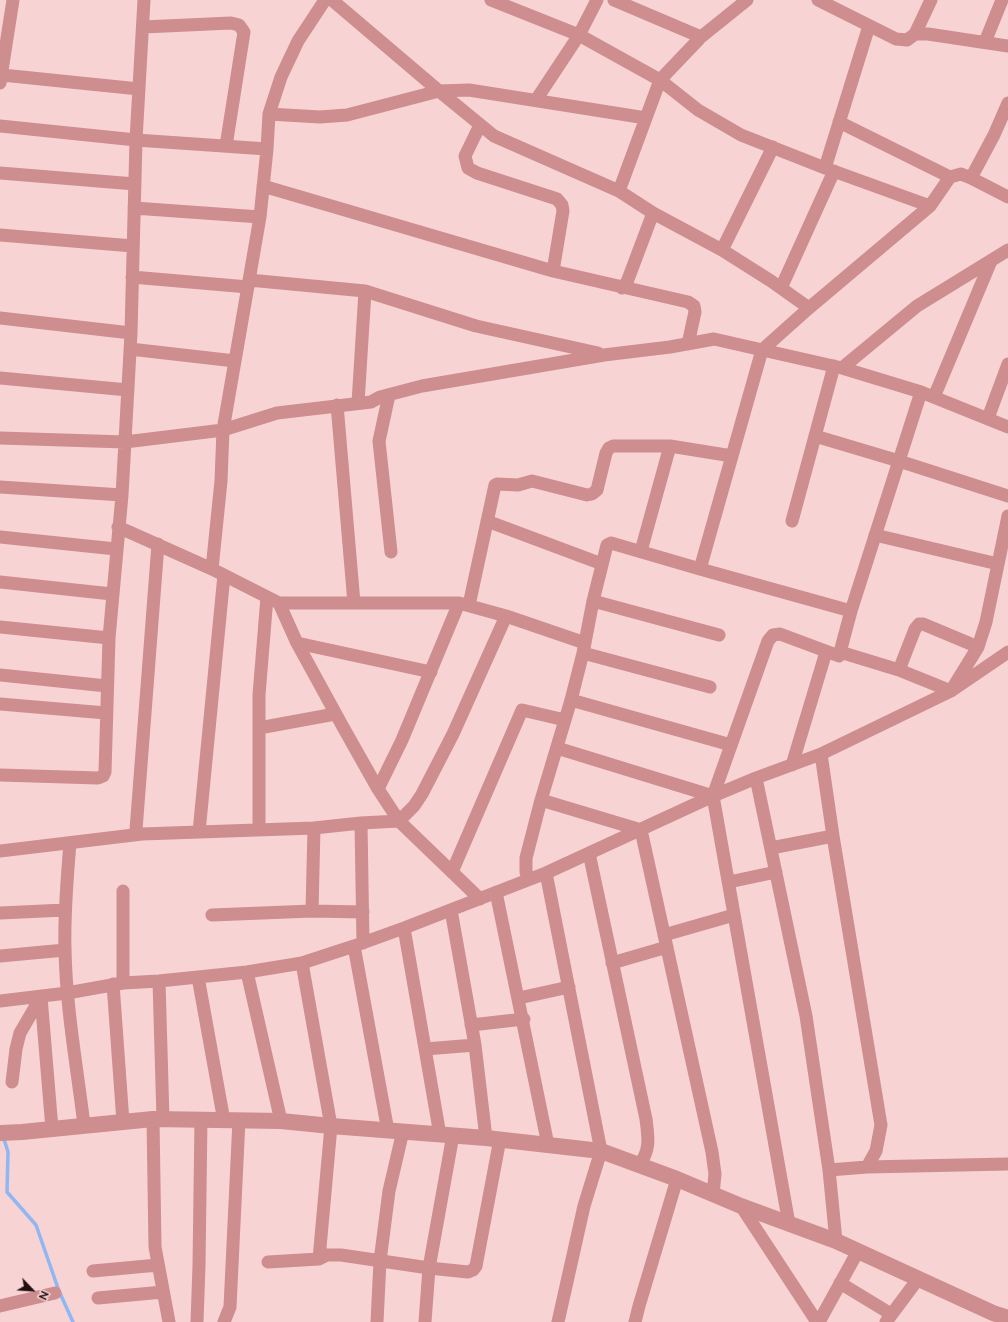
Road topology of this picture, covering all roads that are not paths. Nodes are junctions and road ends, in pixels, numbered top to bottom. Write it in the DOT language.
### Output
graph roads {
  1 [pos="13,0"];
  2 [pos="144,0"];
  3 [pos="325,0"];
  4 [pos="332,0"];
  5 [pos="491,0"];
  6 [pos="597,0"];
  7 [pos="614,0"];
  8 [pos="747,0"];
  9 [pos="818,0"];
  10 [pos="930,0"];
  11 [pos="1002,0"];
  12 [pos="869,26"];
  13 [pos="143,27"];
  14 [pos="915,34"];
  15 [pos="579,35"];
  16 [pos="701,37"];
  17 [pos="985,42"];
  18 [pos="1008,46"];
  19 [pos="1,79"];
  20 [pos="660,80"];
  21 [pos="139,89"];
  22 [pos="439,91"];
  23 [pos="536,100"];
  24 [pos="1008,103"];
  25 [pos="269,114"];
  26 [pos="646,118"];
  27 [pos="839,122"];
  28 [pos="480,125"];
  29 [pos="0,126"];
  30 [pos="136,140"];
  31 [pos="226,146"];
  32 [pos="773,147"];
  33 [pos="267,149"];
  34 [pos="829,170"];
  35 [pos="0,173"];
  36 [pos="950,177"];
  37 [pos="971,178"];
  38 [pos="135,184"];
  39 [pos="263,186"];
  40 [pos="619,191"];
  41 [pos="1008,197"];
  42 [pos="930,206"];
  43 [pos="134,208"];
  44 [pos="653,213"];
  45 [pos="260,217"];
  46 [pos="0,235"];
  47 [pos="133,246"];
  48 [pos="722,250"];
  49 [pos="1008,250"];
  50 [pos="991,261"];
  51 [pos="553,271"];
  52 [pos="132,276"];
  53 [pos="248,284"];
  54 [pos="622,288"];
  55 [pos="781,288"];
  56 [pos="366,291"];
  57 [pos="809,308"];
  58 [pos="0,318"];
  59 [pos="131,333"];
  60 [pos="688,344"];
  61 [pos="130,349"];
  62 [pos="762,350"];
  63 [pos="604,355"];
  64 [pos="235,361"];
  65 [pos="1008,364"];
  66 [pos="838,367"];
  67 [pos="0,378"];
  68 [pos="128,390"];
  69 [pos="921,392"];
  70 [pos="389,395"];
  71 [pos="934,397"];
  72 [pos="358,403"];
  73 [pos="337,405"];
  74 [pos="988,418"];
  75 [pos="1008,427"];
  76 [pos="223,430"];
  77 [pos="816,436"];
  78 [pos="0,438"];
  79 [pos="125,442"];
  80 [pos="670,446"];
  81 [pos="732,456"];
  82 [pos="899,461"];
  83 [pos="0,486"];
  84 [pos="122,495"];
  85 [pos="1008,496"];
  86 [pos="1008,516"];
  87 [pos="487,521"];
  88 [pos="792,521"];
  89 [pos="118,527"];
  90 [pos="875,535"];
  91 [pos="0,537"];
  92 [pos="158,544"];
  93 [pos="116,549"];
  94 [pos="391,552"];
  95 [pos="640,552"];
  96 [pos="602,564"];
  97 [pos="998,564"];
  98 [pos="700,569"];
  99 [pos="218,572"];
  100 [pos="0,582"];
  101 [pos="112,594"];
  102 [pos="267,597"];
  103 [pos="593,601"];
  104 [pos="279,603"];
  105 [pos="354,603"];
  106 [pos="464,604"];
  107 [pos="851,611"];
  108 [pos="506,616"];
  109 [pos="0,627"];
  110 [pos="719,635"];
  111 [pos="109,638"];
  112 [pos="297,643"];
  113 [pos="978,647"];
  114 [pos="584,648"];
  115 [pos="826,652"];
  116 [pos="840,652"];
  117 [pos="1008,652"];
  118 [pos="900,670"];
  119 [pos="431,672"];
  120 [pos="0,675"];
  121 [pos="107,686"];
  122 [pos="710,687"];
  123 [pos="951,691"];
  124 [pos="571,700"];
  125 [pos="0,704"];
  126 [pos="106,713"];
  127 [pos="335,714"];
  128 [pos="565,720"];
  129 [pos="259,728"];
  130 [pos="731,745"];
  131 [pos="557,748"];
  132 [pos="821,754"];
  133 [pos="792,765"];
  134 [pos="0,775"];
  135 [pos="756,778"];
  136 [pos="378,789"];
  137 [pos="713,796"];
  138 [pos="541,800"];
  139 [pos="399,821"];
  140 [pos="361,823"];
  141 [pos="314,828"];
  142 [pos="259,830"];
  143 [pos="641,830"];
  144 [pos="200,832"];
  145 [pos="142,834"];
  146 [pos="833,836"];
  147 [pos="70,843"];
  148 [pos="771,848"];
  149 [pos="0,851"];
  150 [pos="589,853"];
  151 [pos="452,872"];
  152 [pos="776,872"];
  153 [pos="546,873"];
  154 [pos="528,880"];
  155 [pos="728,882"];
  156 [pos="123,892"];
  157 [pos="496,892"];
  158 [pos="480,898"];
  159 [pos="65,910"];
  160 [pos="452,910"];
  161 [pos="312,911"];
  162 [pos="363,912"];
  163 [pos="0,913"];
  164 [pos="212,915"];
  165 [pos="734,915"];
  166 [pos="404,928"];
  167 [pos="665,941"];
  168 [pos="358,945"];
  169 [pos="65,950"];
  170 [pos="0,956"];
  171 [pos="302,963"];
  172 [pos="612,963"];
  173 [pos="247,972"];
  174 [pos="198,977"];
  175 [pos="159,981"];
  176 [pos="118,983"];
  177 [pos="569,987"];
  178 [pos="68,993"];
  179 [pos="41,997"];
  180 [pos="519,998"];
  181 [pos="0,1001"];
  182 [pos="524,1019"];
  183 [pos="472,1025"];
  184 [pos="475,1045"];
  185 [pos="425,1049"];
  186 [pos="12,1082"];
  187 [pos="201,1118"];
  188 [pos="158,1119"];
  189 [pos="231,1120"];
  190 [pos="281,1121"];
  191 [pos="123,1122"];
  192 [pos="84,1125"];
  193 [pos="331,1126"];
  194 [pos="52,1129"];
  195 [pos="395,1131"];
  196 [pos="0,1133"];
  197 [pos="446,1135"];
  198 [pos="493,1138"];
  199 [pos="548,1145"];
  200 [pos="601,1151"];
  201 [pos="640,1164"];
  202 [pos="1008,1164"];
  203 [pos="867,1167"];
  204 [pos="829,1170"];
  205 [pos="677,1179"];
  206 [pos="712,1194"];
  207 [pos="741,1206"];
  208 [pos="789,1224"];
  209 [pos="836,1241"];
  210 [pos="858,1251"];
  211 [pos="319,1259"];
  212 [pos="380,1261"];
  213 [pos="268,1262"];
  214 [pos="158,1266"];
  215 [pos="429,1268"];
  216 [pos="93,1271"];
  217 [pos="918,1278"];
  218 [pos="840,1284"];
  219 [pos="163,1292"];
  220 [pos="55,1293"];
  221 [pos="98,1298"];
  222 [pos="0,1306"];
  223 [pos="888,1318"];
  224 [pos="1008,1318"];
  225 [pos="169,1322"];
  226 [pos="197,1322"];
  227 [pos="224,1322"];
  228 [pos="376,1322"];
  229 [pos="425,1322"];
  230 [pos="558,1322"];
  231 [pos="635,1322"];
  232 [pos="818,1322"];
  1 -- 19 [label="street"];
  2 -- 13 [label="street"];
  3 -- 25 [label="street"];
  4 -- 22 [label="street"];
  5 -- 15 [label="street"];
  6 -- 15 [label="street"];
  7 -- 16 [label="street"];
  8 -- 16 [label="street"];
  9 -- 12 [label="street"];
  10 -- 14 [label="street"];
  11 -- 17 [label="street"];
  12 -- 14 [label="street"];
  12 -- 27 [label="street"];
  13 -- 21 [label="street"];
  13 -- 31 [label="street"];
  14 -- 17 [label="street"];
  15 -- 20 [label="street"];
  15 -- 23 [label="street"];
  16 -- 20 [label="street"];
  17 -- 18 [label="street"];
  19 -- 21 [label="street"];
  20 -- 26 [label="street"];
  20 -- 32 [label="street"];
  21 -- 30 [label="street"];
  22 -- 23 [label="street"];
  22 -- 25 [label="street"];
  22 -- 28 [label="street"];
  23 -- 26 [label="street"];
  24 -- 37 [label="street"];
  25 -- 33 [label="street"];
  26 -- 40 [label="street"];
  27 -- 34 [label="street"];
  27 -- 36 [label="street"];
  28 -- 40 [label="street"];
  28 -- 51 [label="street"];
  29 -- 30 [label="street"];
  30 -- 31 [label="street"];
  30 -- 38 [label="street"];
  31 -- 33 [label="street"];
  32 -- 34 [label="street"];
  32 -- 48 [label="street"];
  33 -- 39 [label="street"];
  34 -- 42 [label="street"];
  34 -- 55 [label="street"];
  35 -- 38 [label="street"];
  36 -- 37 [label="street"];
  36 -- 42 [label="street"];
  37 -- 41 [label="street"];
  38 -- 43 [label="street"];
  39 -- 45 [label="street"];
  39 -- 51 [label="street"];
  40 -- 44 [label="street"];
  42 -- 57 [label="street"];
  43 -- 45 [label="street"];
  43 -- 47 [label="street"];
  44 -- 48 [label="street"];
  44 -- 54 [label="street"];
  45 -- 53 [label="street"];
  46 -- 47 [label="street"];
  47 -- 52 [label="street"];
  48 -- 55 [label="street"];
  49 -- 50 [label="street"];
  50 -- 66 [label="street"];
  50 -- 71 [label="street"];
  51 -- 54 [label="street"];
  52 -- 53 [label="street"];
  52 -- 59 [label="street"];
  53 -- 56 [label="street"];
  53 -- 64 [label="street"];
  54 -- 60 [label="street"];
  55 -- 57 [label="street"];
  56 -- 63 [label="street"];
  56 -- 72 [label="street"];
  57 -- 62 [label="street"];
  58 -- 59 [label="street"];
  59 -- 61 [label="street"];
  60 -- 62 [label="street"];
  60 -- 63 [label="street"];
  61 -- 64 [label="street"];
  61 -- 68 [label="street"];
  62 -- 66 [label="street"];
  62 -- 81 [label="street"];
  63 -- 70 [label="street"];
  64 -- 76 [label="street"];
  65 -- 74 [label="street"];
  66 -- 69 [label="street"];
  66 -- 77 [label="street"];
  67 -- 68 [label="street"];
  68 -- 79 [label="street"];
  69 -- 71 [label="street"];
  69 -- 82 [label="street"];
  70 -- 72 [label="street"];
  70 -- 94 [label="street"];
  71 -- 74 [label="street"];
  72 -- 73 [label="street"];
  73 -- 76 [label="street"];
  73 -- 105 [label="street"];
  74 -- 75 [label="street"];
  76 -- 79 [label="street"];
  76 -- 99 [label="street"];
  77 -- 82 [label="street"];
  77 -- 88 [label="street"];
  78 -- 79 [label="street"];
  79 -- 84 [label="street"];
  80 -- 81 [label="street"];
  80 -- 87 [label="street"];
  80 -- 95 [label="street"];
  81 -- 98 [label="street"];
  82 -- 85 [label="street"];
  82 -- 90 [label="street"];
  83 -- 84 [label="street"];
  84 -- 89 [label="street"];
  86 -- 97 [label="street"];
  87 -- 96 [label="street"];
  87 -- 106 [label="street"];
  89 -- 92 [label="street"];
  89 -- 93 [label="street"];
  90 -- 97 [label="street"];
  90 -- 107 [label="street"];
  91 -- 93 [label="street"];
  92 -- 99 [label="street"];
  92 -- 145 [label="street"];
  93 -- 101 [label="street"];
  95 -- 96 [label="street"];
  95 -- 98 [label="street"];
  96 -- 103 [label="street"];
  97 -- 113 [label="street"];
  98 -- 107 [label="street"];
  99 -- 102 [label="street"];
  99 -- 144 [label="street"];
  100 -- 101 [label="street"];
  101 -- 111 [label="street"];
  102 -- 104 [label="street"];
  102 -- 129 [label="street"];
  103 -- 110 [label="street"];
  103 -- 114 [label="street"];
  104 -- 105 [label="street"];
  104 -- 112 [label="street"];
  105 -- 106 [label="street"];
  106 -- 108 [label="street"];
  106 -- 119 [label="street"];
  107 -- 116 [label="street"];
  108 -- 114 [label="street"];
  108 -- 139 [label="street"];
  109 -- 111 [label="street"];
  111 -- 121 [label="street"];
  112 -- 119 [label="street"];
  112 -- 127 [label="street"];
  113 -- 118 [label="street"];
  113 -- 123 [label="street"];
  114 -- 122 [label="street"];
  114 -- 124 [label="street"];
  115 -- 116 [label="street"];
  115 -- 130 [label="street"];
  115 -- 133 [label="street"];
  116 -- 118 [label="street"];
  117 -- 123 [label="street"];
  118 -- 123 [label="street"];
  119 -- 136 [label="street"];
  120 -- 121 [label="street"];
  121 -- 126 [label="street"];
  123 -- 132 [label="street"];
  124 -- 128 [label="street"];
  124 -- 130 [label="street"];
  125 -- 126 [label="street"];
  126 -- 134 [label="street"];
  127 -- 129 [label="street"];
  127 -- 136 [label="street"];
  128 -- 131 [label="street"];
  128 -- 151 [label="street"];
  129 -- 142 [label="street"];
  130 -- 137 [label="street"];
  131 -- 137 [label="street"];
  131 -- 138 [label="street"];
  132 -- 133 [label="street"];
  132 -- 146 [label="street"];
  133 -- 135 [label="street"];
  135 -- 137 [label="street"];
  135 -- 148 [label="street"];
  136 -- 139 [label="street"];
  137 -- 143 [label="street"];
  137 -- 155 [label="street"];
  138 -- 143 [label="street"];
  138 -- 154 [label="street"];
  139 -- 140 [label="street"];
  139 -- 151 [label="street"];
  140 -- 141 [label="street"];
  140 -- 162 [label="street"];
  141 -- 142 [label="street"];
  141 -- 161 [label="street"];
  142 -- 144 [label="street"];
  143 -- 150 [label="street"];
  143 -- 167 [label="street"];
  144 -- 145 [label="street"];
  145 -- 147 [label="street"];
  146 -- 148 [label="street"];
  146 -- 203 [label="street"];
  147 -- 149 [label="street"];
  147 -- 159 [label="street"];
  148 -- 152 [label="street"];
  150 -- 153 [label="street"];
  150 -- 172 [label="street"];
  151 -- 158 [label="street"];
  152 -- 155 [label="street"];
  152 -- 204 [label="street"];
  153 -- 154 [label="street"];
  153 -- 177 [label="street"];
  154 -- 157 [label="street"];
  155 -- 165 [label="street"];
  156 -- 176 [label="street"];
  157 -- 158 [label="street"];
  157 -- 180 [label="street"];
  158 -- 160 [label="street"];
  159 -- 163 [label="street"];
  159 -- 169 [label="street"];
  160 -- 166 [label="street"];
  160 -- 183 [label="street"];
  161 -- 162 [label="street"];
  161 -- 164 [label="street"];
  162 -- 168 [label="street"];
  165 -- 167 [label="street"];
  165 -- 208 [label="street"];
  166 -- 168 [label="street"];
  166 -- 185 [label="street"];
  167 -- 172 [label="street"];
  167 -- 206 [label="street"];
  168 -- 171 [label="street"];
  168 -- 195 [label="street"];
  169 -- 170 [label="street"];
  169 -- 178 [label="street"];
  171 -- 173 [label="street"];
  171 -- 193 [label="street"];
  172 -- 201 [label="street"];
  173 -- 174 [label="street"];
  173 -- 190 [label="street"];
  174 -- 175 [label="street"];
  174 -- 189 [label="street"];
  175 -- 176 [label="street"];
  175 -- 188 [label="street"];
  176 -- 178 [label="street"];
  176 -- 191 [label="street"];
  177 -- 180 [label="street"];
  177 -- 200 [label="street"];
  178 -- 179 [label="street"];
  178 -- 192 [label="street"];
  179 -- 181 [label="street"];
  179 -- 186 [label="street"];
  179 -- 194 [label="street"];
  180 -- 182 [label="street"];
  182 -- 183 [label="street"];
  182 -- 199 [label="street"];
  183 -- 184 [label="street"];
  184 -- 185 [label="street"];
  184 -- 198 [label="street"];
  185 -- 197 [label="street"];
  187 -- 188 [label="street"];
  187 -- 189 [label="street"];
  187 -- 226 [label="street"];
  188 -- 191 [label="street"];
  188 -- 214 [label="street"];
  189 -- 190 [label="street"];
  189 -- 227 [label="street"];
  190 -- 193 [label="street"];
  191 -- 192 [label="street"];
  192 -- 194 [label="street"];
  193 -- 195 [label="street"];
  193 -- 211 [label="street"];
  194 -- 196 [label="street"];
  195 -- 197 [label="street"];
  195 -- 212 [label="street"];
  197 -- 198 [label="street"];
  197 -- 215 [label="street"];
  198 -- 199 [label="street"];
  198 -- 215 [label="street"];
  199 -- 200 [label="street"];
  200 -- 201 [label="street"];
  200 -- 230 [label="street"];
  201 -- 205 [label="street"];
  202 -- 203 [label="street"];
  203 -- 204 [label="street"];
  204 -- 209 [label="street"];
  205 -- 206 [label="street"];
  205 -- 231 [label="street"];
  206 -- 207 [label="street"];
  207 -- 208 [label="street"];
  207 -- 232 [label="street"];
  208 -- 209 [label="street"];
  209 -- 210 [label="street"];
  210 -- 217 [label="street"];
  210 -- 218 [label="street"];
  211 -- 212 [label="street"];
  211 -- 213 [label="street"];
  212 -- 215 [label="street"];
  212 -- 228 [label="street"];
  214 -- 216 [label="street"];
  214 -- 219 [label="street"];
  215 -- 229 [label="street"];
  217 -- 223 [label="street"];
  217 -- 224 [label="street"];
  218 -- 223 [label="street"];
  218 -- 232 [label="street"];
  219 -- 221 [label="street"];
  219 -- 225 [label="street"];
  220 -- 222 [label="street"];
}
